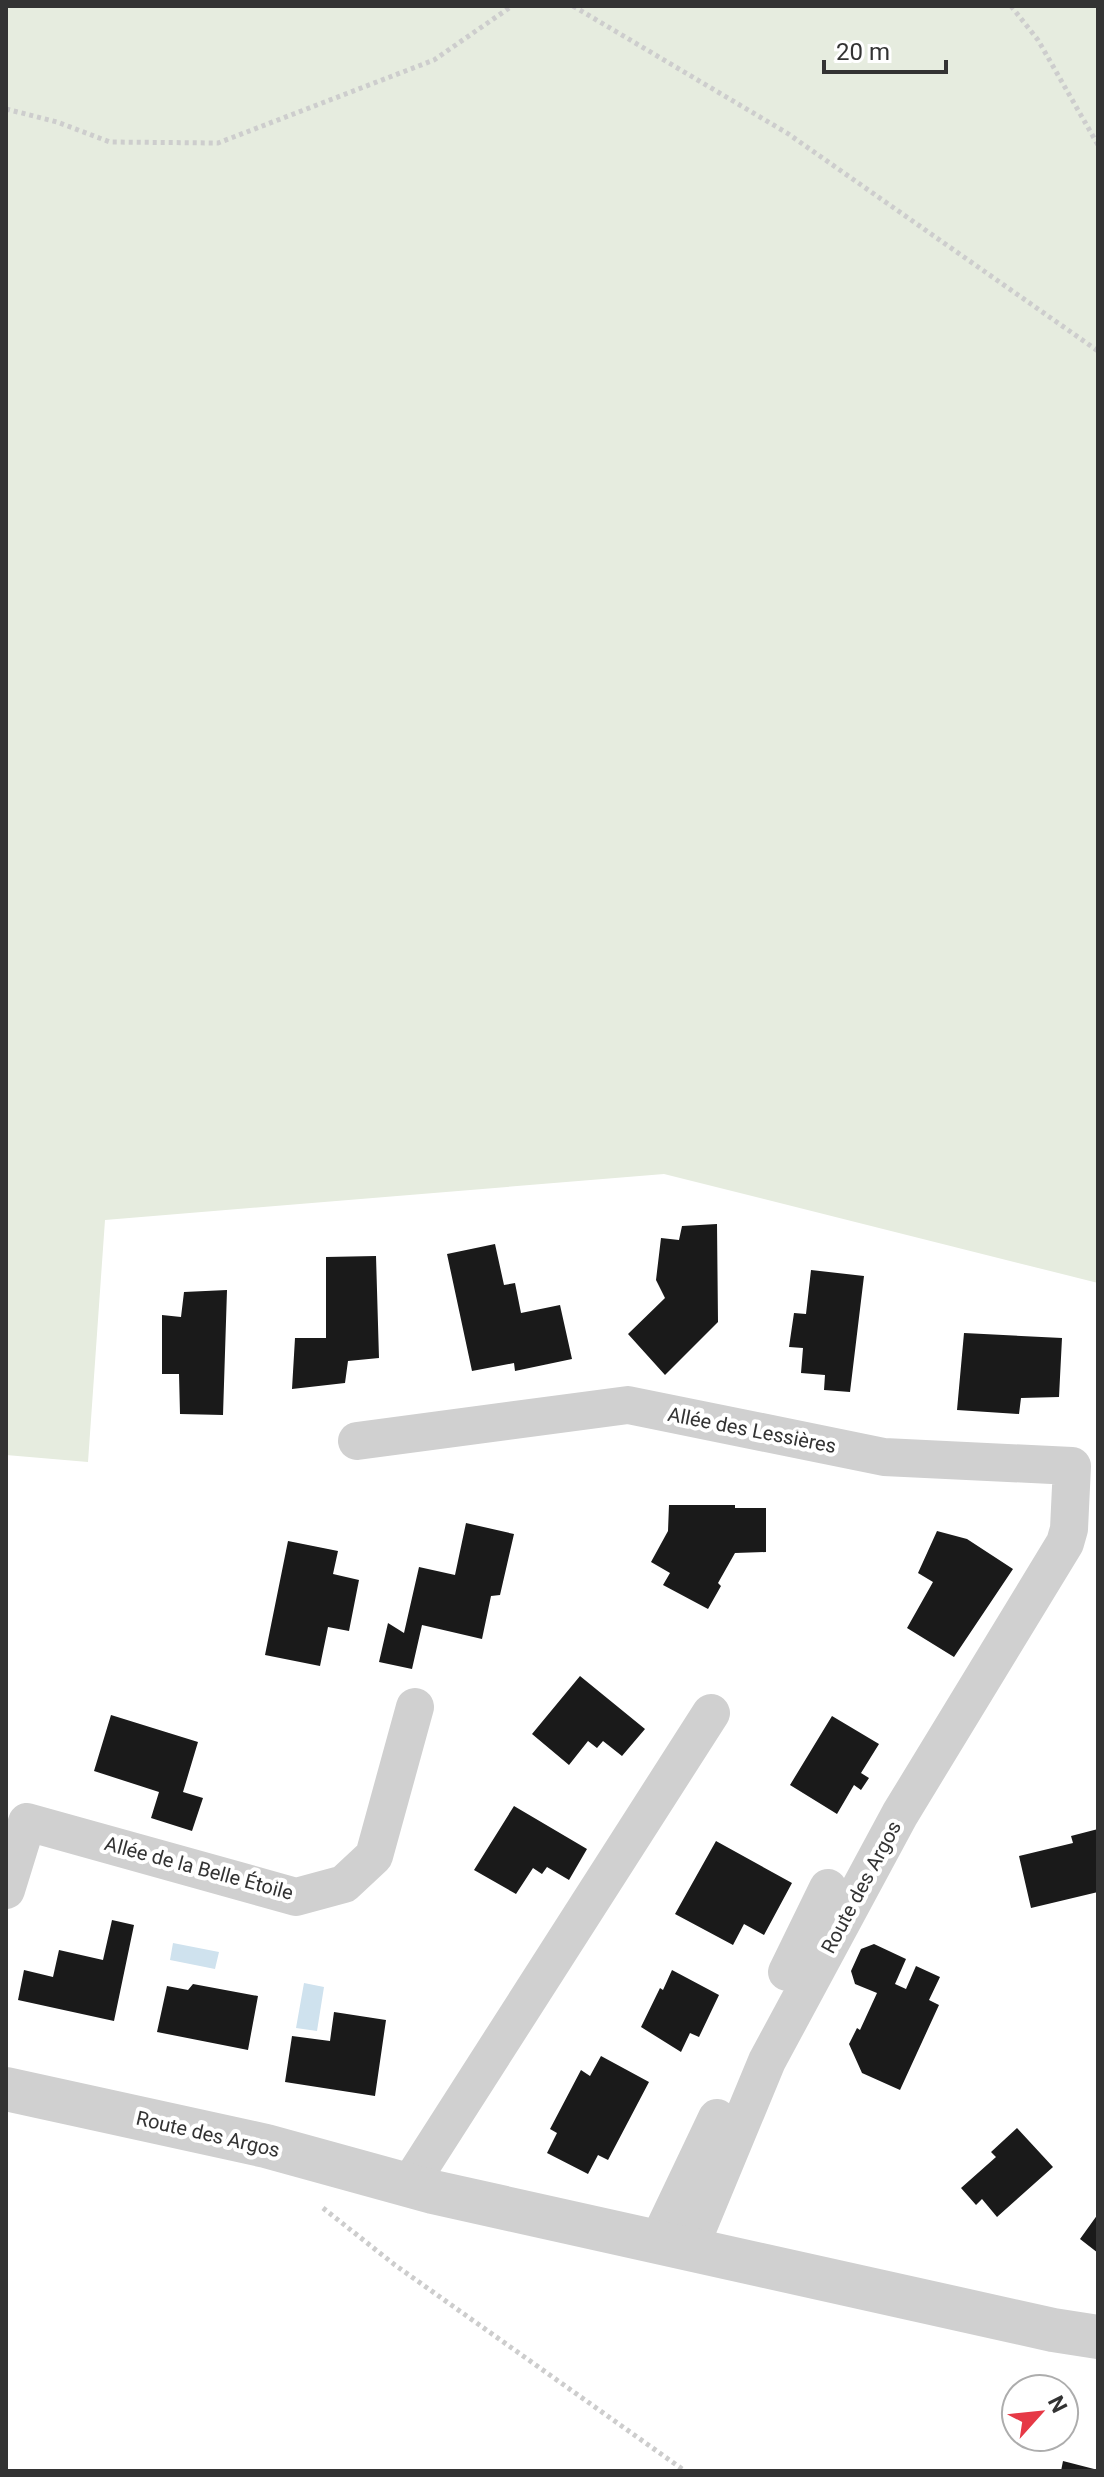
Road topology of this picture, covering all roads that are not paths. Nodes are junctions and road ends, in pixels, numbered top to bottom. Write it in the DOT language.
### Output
graph roads {
  1 [pos="357,1441"];
  2 [pos="1065,1543"];
  3 [pos="415,1707"];
  4 [pos="711,1713"];
  5 [pos="828,1888"];
  6 [pos="6,1890"];
  7 [pos="6,2089"];
  8 [pos="409,2185"];
  9 [pos="674,2245"];
  10 [pos="1098,2337"];
  1 -- 2 [label="street, Allée des Lessières"];
  2 -- 9 [label="street, Route des Argos"];
  3 -- 6 [label="street, Allée de la Belle Étoile"];
  4 -- 8 [label="street"];
  5 -- 9 [label="street"];
  7 -- 8 [label="street, Route des Argos"];
  8 -- 9 [label="street, Route des Argos"];
  9 -- 10 [label="street, Route des Argos"];
}
